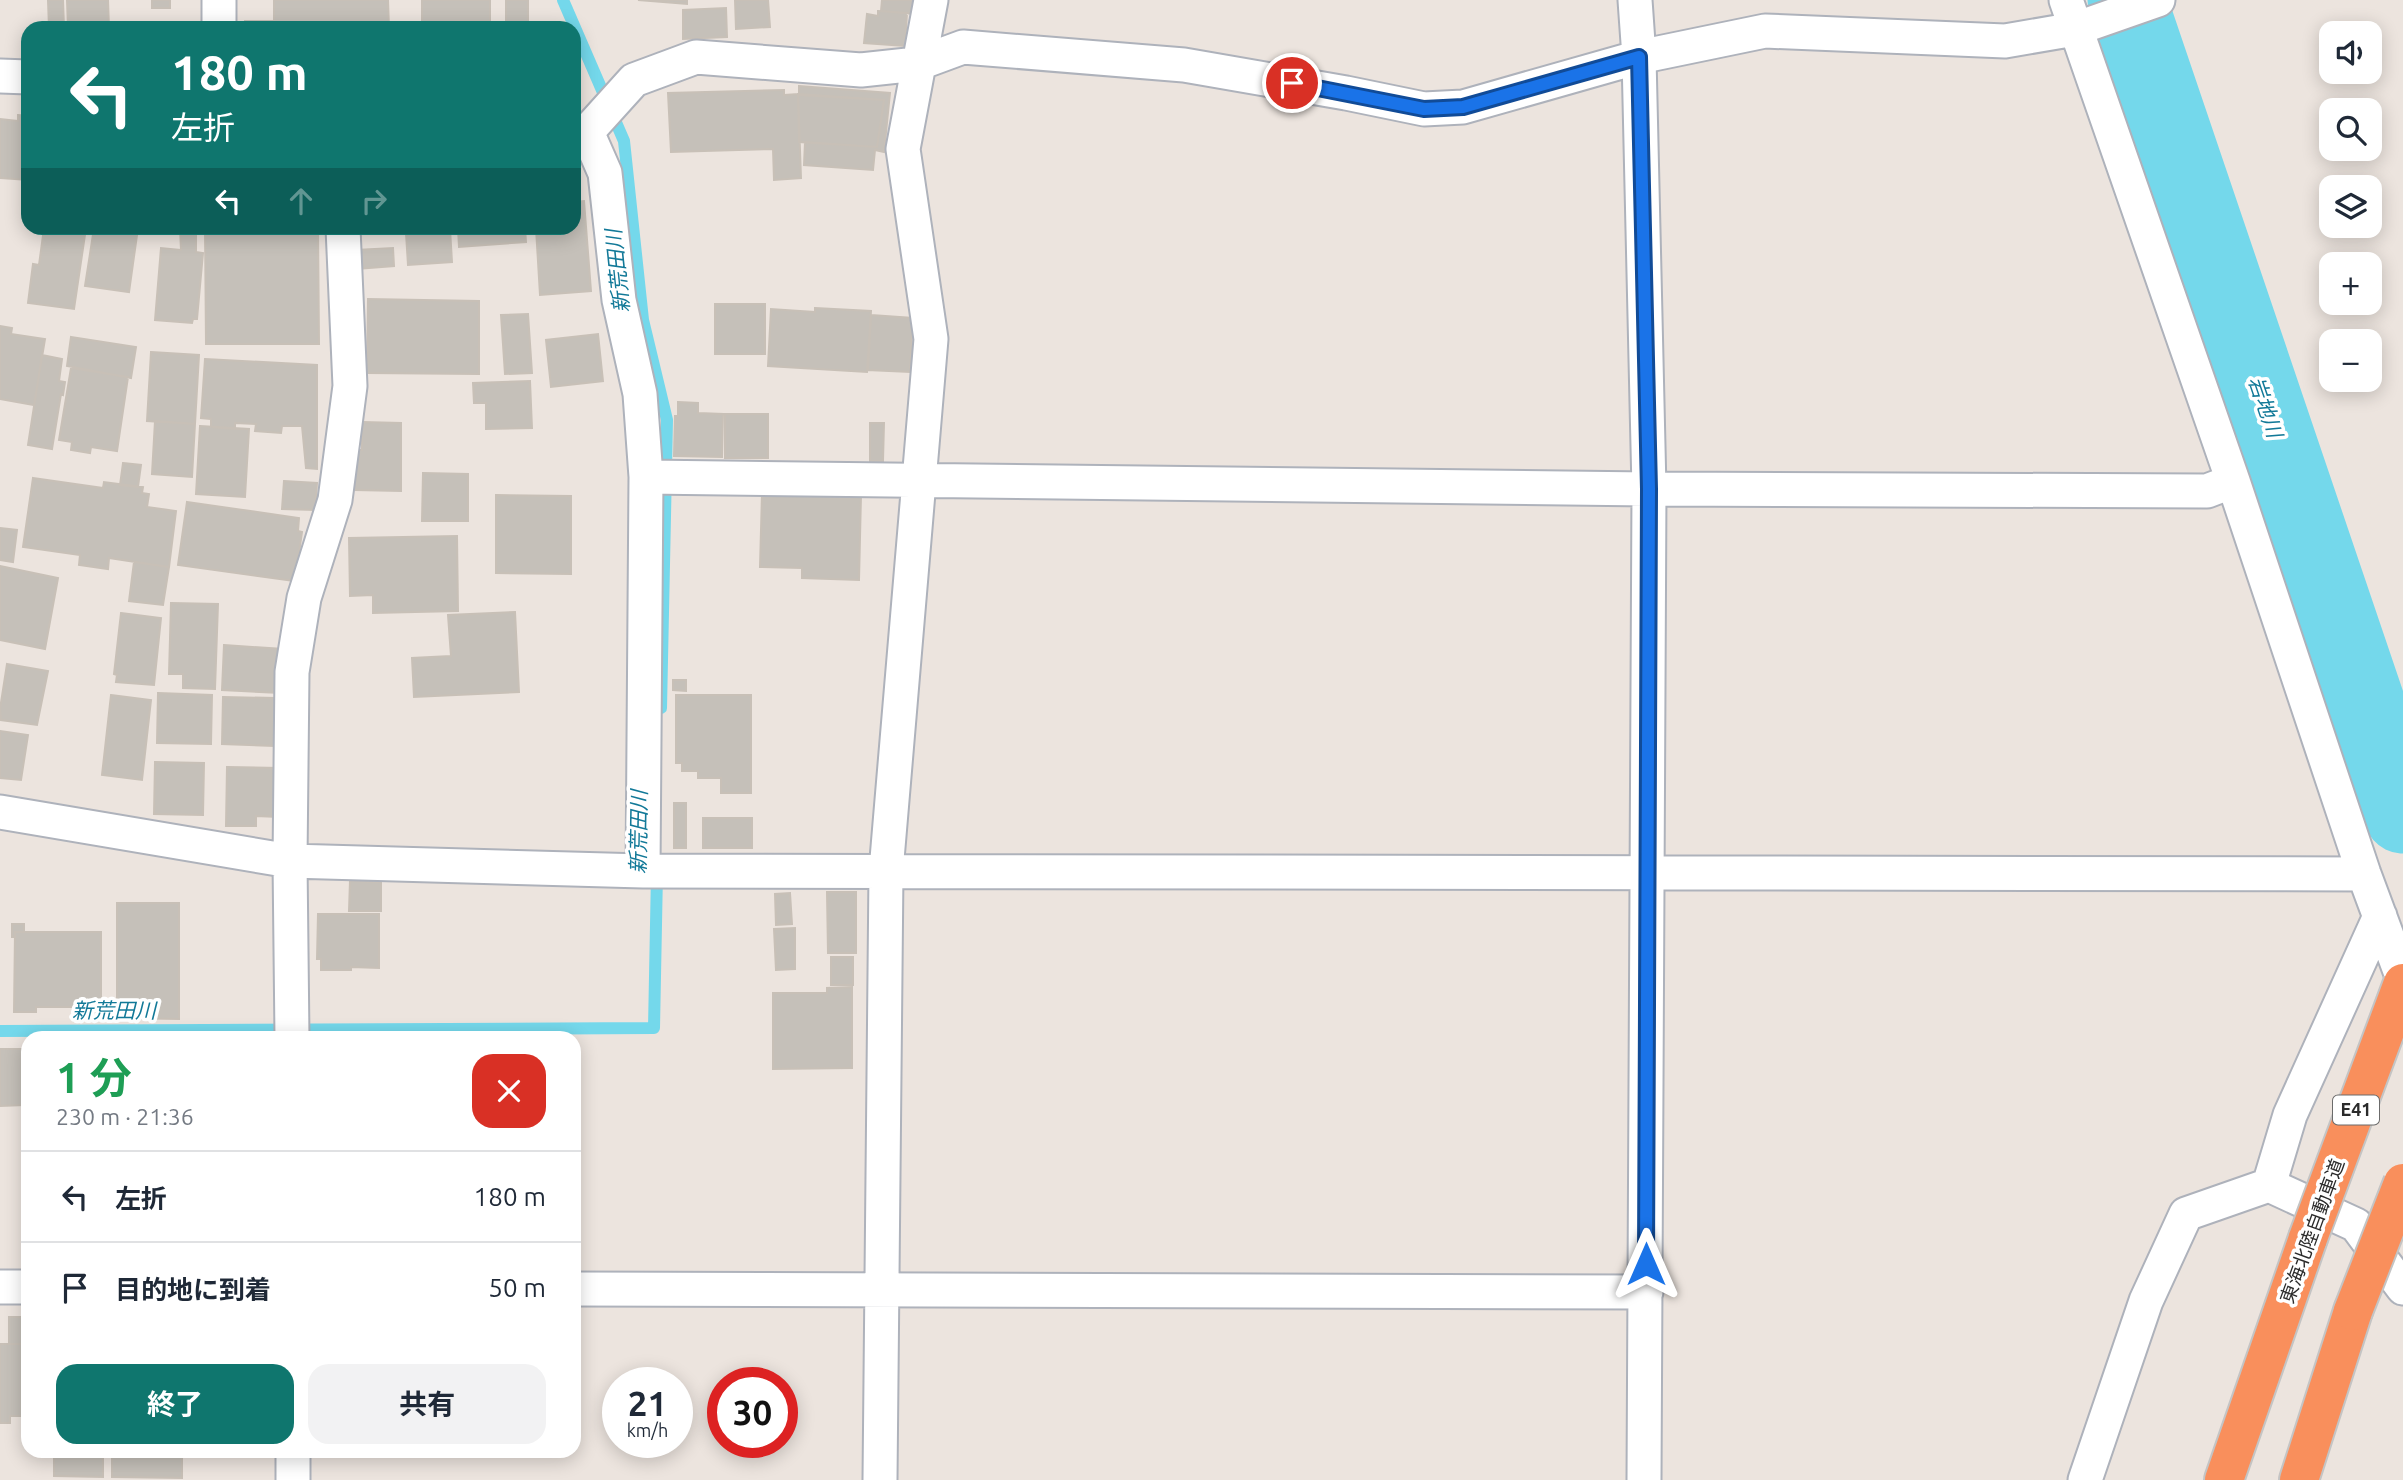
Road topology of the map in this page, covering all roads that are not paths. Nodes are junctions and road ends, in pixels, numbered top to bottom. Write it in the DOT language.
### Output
graph roads {
  1 [pos="219,0"];
  2 [pos="931,0"];
  3 [pos="1635,0"];
  4 [pos="2158,0"];
  5 [pos="2080,17"];
  6 [pos="219,21"];
  7 [pos="1639,57"];
  8 [pos="917,64"];
  9 [pos="0,76"];
  10 [pos="21,77"];
  11 [pos="583,132"];
  12 [pos="343,235"];
  13 [pos="648,477"];
  14 [pos="2233,481"];
  15 [pos="918,482"];
  16 [pos="1649,489"];
  17 [pos="0,812"];
  18 [pos="290,861"];
  19 [pos="645,871"];
  20 [pos="886,871"];
  21 [pos="1646,873"];
  22 [pos="2364,874"];
  23 [pos="2379,916"];
  24 [pos="2403,981"];
  25 [pos="292,1031"];
  26 [pos="2403,1183"];
  27 [pos="2269,1185"];
  28 [pos="0,1287"];
  29 [pos="21,1287"];
  30 [pos="2403,1288"];
  31 [pos="581,1289"];
  32 [pos="881,1289"];
  33 [pos="1646,1292"];
  34 [pos="293,1458"];
  35 [pos="293,1480"];
  36 [pos="880,1480"];
  37 [pos="1644,1480"];
  38 [pos="2085,1480"];
  39 [pos="2224,1480"];
  40 [pos="2300,1480"];
  1 -- 6 [label="street"];
  2 -- 8 [label="street"];
  3 -- 7 [label="street"];
  4 -- 5 [label="street"];
  5 -- 7 [label="street"];
  5 -- 14 [label="street"];
  7 -- 8 [label="street"];
  7 -- 16 [label="street"];
  8 -- 11 [label="street"];
  8 -- 15 [label="street"];
  9 -- 10 [label="street"];
  11 -- 13 [label="street"];
  12 -- 18 [label="street"];
  13 -- 15 [label="street"];
  13 -- 19 [label="street"];
  14 -- 16 [label="street"];
  14 -- 22 [label="street"];
  15 -- 16 [label="street"];
  15 -- 20 [label="street"];
  16 -- 21 [label="street"];
  17 -- 18 [label="street"];
  18 -- 19 [label="street"];
  18 -- 25 [label="street"];
  19 -- 20 [label="street"];
  20 -- 21 [label="street"];
  20 -- 32 [label="street"];
  21 -- 22 [label="street"];
  21 -- 33 [label="street"];
  22 -- 23 [label="street"];
  23 -- 24 [label="street"];
  23 -- 27 [label="street"];
  24 -- 39 [label="highway, 東海北陸自動車道 / E41, bridge"];
  26 -- 40 [label="highway, bridge"];
  27 -- 30 [label="street"];
  27 -- 38 [label="street"];
  28 -- 29 [label="street"];
  31 -- 32 [label="street"];
  32 -- 33 [label="street"];
  32 -- 36 [label="street"];
  33 -- 37 [label="street"];
  34 -- 35 [label="street"];
}
